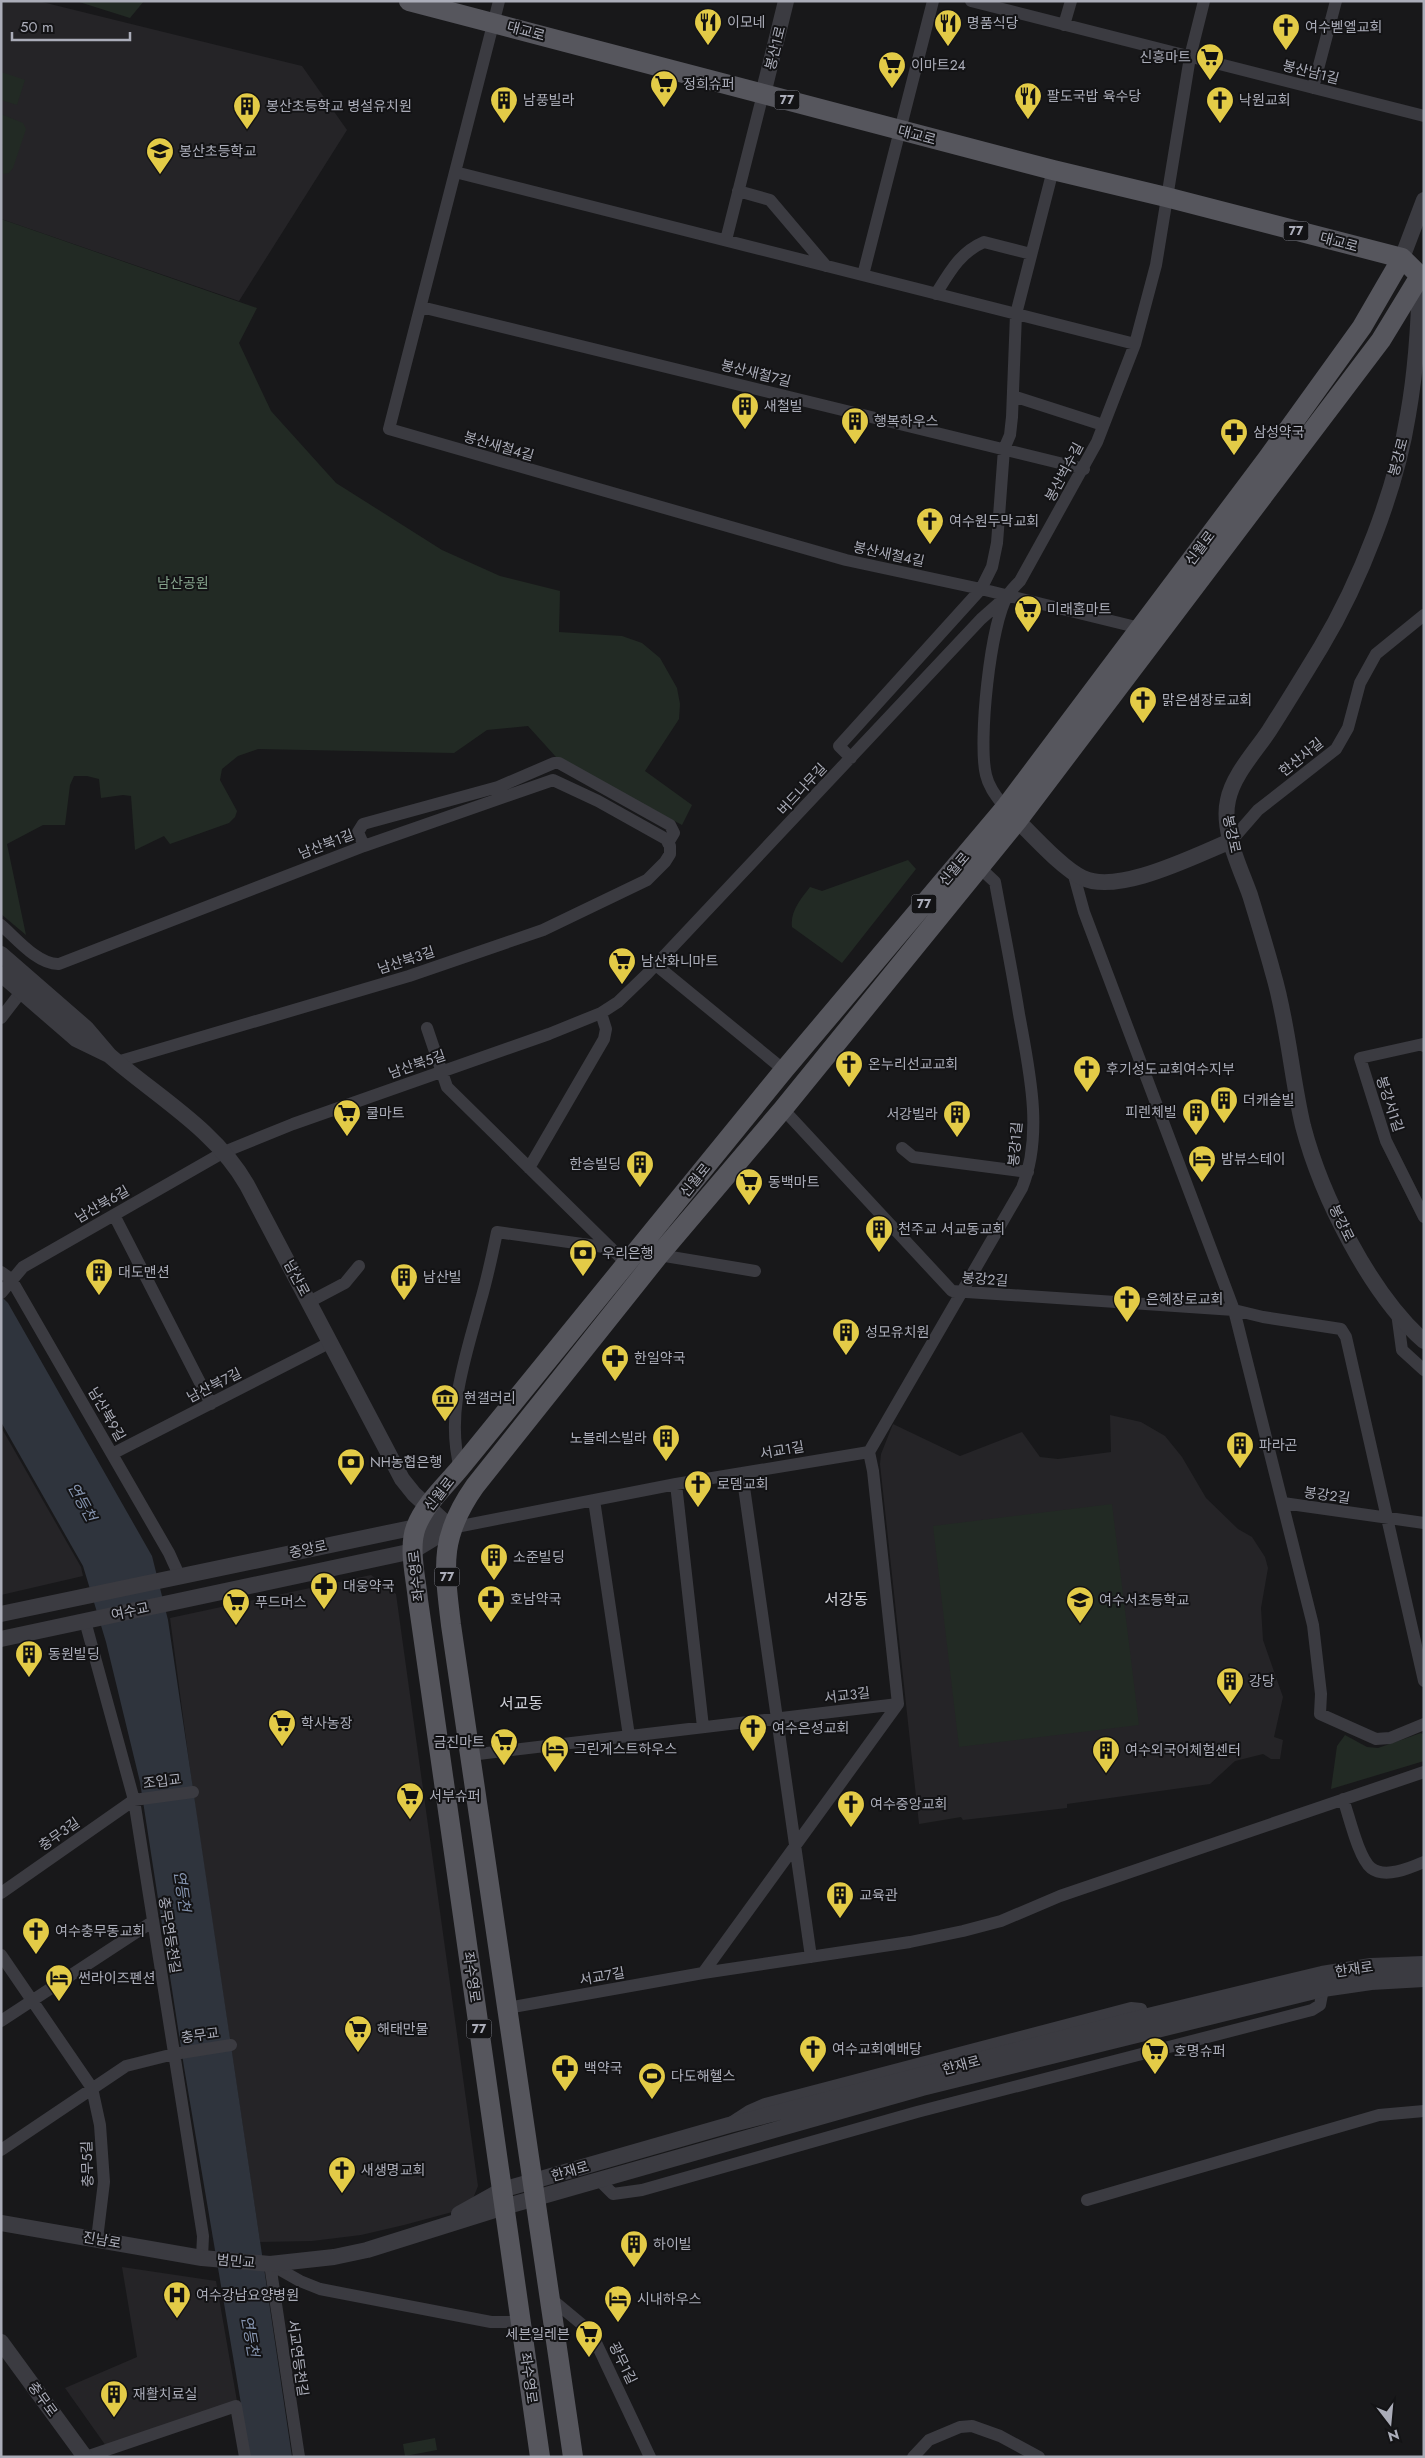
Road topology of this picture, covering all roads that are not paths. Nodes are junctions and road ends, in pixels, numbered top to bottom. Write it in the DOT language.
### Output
graph roads {
  1 [pos="409,1"];
  2 [pos="499,1"];
  3 [pos="786,1"];
  4 [pos="933,1"];
  5 [pos="971,1"];
  6 [pos="1070,1"];
  7 [pos="1204,1"];
  8 [pos="1336,1"];
  9 [pos="494,23"];
  10 [pos="1064,25"];
  11 [pos="1190,57"];
  12 [pos="1313,88"];
  13 [pos="763,94"];
  14 [pos="1424,116"];
  15 [pos="900,130"];
  16 [pos="1053,170"];
  17 [pos="455,172"];
  18 [pos="738,190"];
  19 [pos="1166,197"];
  20 [pos="1424,200"];
  21 [pos="726,240"];
  22 [pos="1031,254"];
  23 [pos="1402,258"];
  24 [pos="826,266"];
  25 [pos="1422,271"];
  26 [pos="862,275"];
  27 [pos="936,294"];
  28 [pos="421,307"];
  29 [pos="1016,314"];
  30 [pos="1135,344"];
  31 [pos="1013,396"];
  32 [pos="1104,425"];
  33 [pos="1004,449"];
  34 [pos="1084,469"];
  35 [pos="981,589"];
  36 [pos="1007,596"];
  37 [pos="1424,615"];
  38 [pos="1140,628"];
  39 [pos="851,758"];
  40 [pos="1011,814"];
  41 [pos="667,841"];
  42 [pos="1231,841"];
  43 [pos="364,846"];
  44 [pos="979,867"];
  45 [pos="1073,872"];
  46 [pos="1,925"];
  47 [pos="1,954"];
  48 [pos="656,965"];
  49 [pos="1,974"];
  50 [pos="21,992"];
  51 [pos="618,1002"];
  52 [pos="601,1013"];
  53 [pos="1,1018"];
  54 [pos="427,1028"];
  55 [pos="1424,1046"];
  56 [pos="113,1059"];
  57 [pos="784,1070"];
  58 [pos="442,1071"];
  59 [pos="782,1109"];
  60 [pos="902,1148"];
  61 [pos="224,1152"];
  62 [pos="529,1168"];
  63 [pos="1028,1172"];
  64 [pos="114,1215"];
  65 [pos="1424,1218"];
  66 [pos="611,1248"];
  67 [pos="659,1256"];
  68 [pos="627,1264"];
  69 [pos="359,1266"];
  70 [pos="755,1271"];
  71 [pos="6,1276"];
  72 [pos="2,1292"];
  73 [pos="960,1293"];
  74 [pos="309,1302"];
  75 [pos="1234,1310"];
  76 [pos="1397,1313"];
  77 [pos="1420,1334"];
  78 [pos="329,1343"];
  79 [pos="1424,1370"];
  80 [pos="211,1404"];
  81 [pos="869,1452"];
  82 [pos="112,1454"];
  83 [pos="460,1468"];
  84 [pos="742,1472"];
  85 [pos="676,1484"];
  86 [pos="594,1500"];
  87 [pos="1283,1503"];
  88 [pos="428,1507"];
  89 [pos="1387,1519"];
  90 [pos="1424,1523"];
  91 [pos="416,1527"];
  92 [pos="451,1528"];
  93 [pos="413,1551"];
  94 [pos="173,1577"];
  95 [pos="1,1614"];
  96 [pos="85,1621"];
  97 [pos="1,1639"];
  98 [pos="1424,1681"];
  99 [pos="898,1704"];
  100 [pos="779,1718"];
  101 [pos="1424,1724"];
  102 [pos="703,1727"];
  103 [pos="629,1736"];
  104 [pos="470,1755"];
  105 [pos="1424,1772"];
  106 [pos="193,1792"];
  107 [pos="1343,1798"];
  108 [pos="134,1800"];
  109 [pos="796,1846"];
  110 [pos="1424,1862"];
  111 [pos="1,1893"];
  112 [pos="152,1922"];
  113 [pos="1,1955"];
  114 [pos="812,1957"];
  115 [pos="1424,1964"];
  116 [pos="703,1973"];
  117 [pos="1424,1979"];
  118 [pos="32,2000"];
  119 [pos="507,2008"];
  120 [pos="1,2021"];
  121 [pos="231,2045"];
  122 [pos="514,2050"];
  123 [pos="174,2054"];
  124 [pos="483,2056"];
  125 [pos="92,2088"];
  126 [pos="1424,2111"];
  127 [pos="1,2150"];
  128 [pos="534,2190"];
  129 [pos="503,2198"];
  130 [pos="1088,2200"];
  131 [pos="1,2223"];
  132 [pos="97,2240"];
  133 [pos="202,2258"];
  134 [pos="270,2264"];
  135 [pos="549,2297"];
  136 [pos="521,2322"];
  137 [pos="1,2342"];
  138 [pos="562,2380"];
  139 [pos="530,2384"];
  140 [pos="85,2457"];
  141 [pos="245,2457"];
  142 [pos="299,2457"];
  143 [pos="540,2457"];
  144 [pos="573,2457"];
  145 [pos="650,2457"];
  146 [pos="912,2457"];
  147 [pos="1039,2457"];
  1 -- 9 [label="main road, 대교로 / 77"];
  2 -- 9 [label="street, 봉산새철4길"];
  3 -- 13 [label="street, 봉산1로"];
  4 -- 15 [label="street"];
  5 -- 10 [label="street, 봉산남1길"];
  6 -- 10 [label="street"];
  7 -- 11 [label="street"];
  8 -- 12 [label="street"];
  9 -- 13 [label="main road, 대교로 / 77"];
  9 -- 17 [label="street, 봉산새철4길"];
  10 -- 11 [label="street, 봉산남1길"];
  11 -- 12 [label="street, 봉산남1길"];
  11 -- 19 [label="street"];
  12 -- 14 [label="street, 봉산남1길"];
  13 -- 15 [label="main road, 대교로 / 77"];
  13 -- 18 [label="street"];
  15 -- 16 [label="main road, 대교로 / 77"];
  15 -- 26 [label="street"];
  16 -- 19 [label="main road, 대교로 / 77"];
  16 -- 22 [label="street"];
  17 -- 21 [label="street"];
  17 -- 28 [label="street, 봉산새철4길"];
  18 -- 21 [label="street"];
  18 -- 24 [label="street"];
  19 -- 23 [label="main road, 대교로 / 77"];
  19 -- 30 [label="street, 봉산벅수길"];
  20 -- 23 [label="street, 신월로"];
  21 -- 24 [label="street"];
  22 -- 27 [label="street"];
  22 -- 29 [label="street"];
  23 -- 25 [label="main road"];
  23 -- 38 [label="main road, 신월로 / 77"];
  24 -- 26 [label="street"];
  25 -- 40 [label="main road, 신월로 / 77"];
  25 -- 42 [label="street, 봉강로"];
  26 -- 27 [label="street"];
  27 -- 29 [label="street"];
  28 -- 33 [label="street, 봉산새철7길"];
  28 -- 35 [label="street, 봉산새철4길"];
  29 -- 30 [label="street"];
  29 -- 31 [label="street"];
  30 -- 32 [label="street, 봉산벅수길"];
  31 -- 32 [label="street"];
  31 -- 33 [label="street"];
  32 -- 34 [label="street, 봉산벅수길"];
  33 -- 34 [label="street, 봉산새철7길"];
  33 -- 35 [label="street"];
  34 -- 36 [label="street, 봉산벅수길"];
  35 -- 36 [label="street, 봉산새철4길"];
  35 -- 39 [label="street"];
  36 -- 38 [label="street, 봉산새철4길"];
  36 -- 39 [label="street, 버드나무길"];
  36 -- 40 [label="street, 봉산벅수길"];
  37 -- 42 [label="street, 한산사길"];
  38 -- 40 [label="main road, 신월로 / 77"];
  39 -- 48 [label="street, 버드나무길"];
  40 -- 44 [label="main road, 신월로 / 77"];
  40 -- 45 [label="street"];
  40 -- 57 [label="main road, 신월로 / 77"];
  41 -- 43 [label="street, 남산북1길"];
  41 -- 43 [label="street"];
  41 -- 56 [label="street, 남산북3길"];
  42 -- 45 [label="street"];
  42 -- 76 [label="street, 봉강로"];
  43 -- 46 [label="street, 남산북1길"];
  44 -- 59 [label="main road, 신월로 / 77"];
  44 -- 63 [label="street, 봉강1길"];
  45 -- 75 [label="street, 봉강2길"];
  47 -- 56 [label="street, 남산로"];
  48 -- 51 [label="street, 버드나무길"];
  48 -- 57 [label="street"];
  49 -- 50 [label="street, 남산로"];
  50 -- 53 [label="street"];
  50 -- 56 [label="street, 남산로"];
  51 -- 52 [label="street, 남산북5길"];
  52 -- 58 [label="street, 남산북5길"];
  52 -- 62 [label="street"];
  54 -- 58 [label="street"];
  55 -- 65 [label="street, 봉강서1길"];
  56 -- 61 [label="street, 남산로"];
  57 -- 68 [label="main road, 신월로 / 77"];
  58 -- 61 [label="street, 남산북5길"];
  58 -- 62 [label="street"];
  59 -- 67 [label="main road, 신월로 / 77"];
  59 -- 73 [label="street, 봉강2길"];
  60 -- 63 [label="street"];
  61 -- 64 [label="street, 남산북6길"];
  61 -- 74 [label="street, 남산로"];
  62 -- 66 [label="street"];
  63 -- 73 [label="street, 봉강1길"];
  64 -- 71 [label="street, 남산북6길"];
  64 -- 80 [label="street"];
  66 -- 68 [label="street"];
  66 -- 83 [label="street"];
  67 -- 70 [label="street"];
  67 -- 92 [label="main road, 신월로 / 77"];
  68 -- 83 [label="main road, 신월로 / 77"];
  69 -- 74 [label="street"];
  71 -- 72 [label="street, 남산북6길"];
  71 -- 82 [label="street, 남산북9길"];
  73 -- 75 [label="street, 봉강2길"];
  73 -- 81 [label="street, 봉강1길"];
  74 -- 78 [label="street, 남산로"];
  75 -- 87 [label="street, 봉강2길"];
  75 -- 89 [label="street, 봉강2길"];
  76 -- 77 [label="street, 봉강로"];
  76 -- 79 [label="street"];
  78 -- 80 [label="street, 남산북7길"];
  78 -- 88 [label="street, 남산로"];
  80 -- 82 [label="street, 남산북7길"];
  81 -- 84 [label="street, 서교1길"];
  81 -- 99 [label="street"];
  82 -- 94 [label="street, 남산북9길"];
  83 -- 88 [label="main road, 신월로 / 77"];
  84 -- 85 [label="street, 서교1길"];
  84 -- 100 [label="street"];
  85 -- 86 [label="street, 서교1길"];
  85 -- 102 [label="street"];
  86 -- 92 [label="street, 서교1길"];
  86 -- 103 [label="street"];
  87 -- 89 [label="street, 봉강2길"];
  87 -- 101 [label="street"];
  88 -- 91 [label="main road, 신월로 / 77"];
  88 -- 92 [label="street, 남산로"];
  89 -- 90 [label="street, 봉강2길"];
  89 -- 98 [label="street, 봉강2길"];
  91 -- 92 [label="street, 중앙로"];
  91 -- 93 [label="main road, 좌수영로 / 77"];
  91 -- 94 [label="street, 중앙로"];
  92 -- 93 [label="street, 여수교"];
  92 -- 104 [label="main road, 77"];
  93 -- 96 [label="street, 여수교"];
  93 -- 124 [label="main road, 좌수영로 / 77"];
  94 -- 95 [label="street, 여수교"];
  96 -- 97 [label="street, 여수교"];
  96 -- 108 [label="street, 충무연등천길"];
  99 -- 100 [label="street, 서교3길"];
  99 -- 109 [label="street"];
  100 -- 102 [label="street, 서교3길"];
  100 -- 109 [label="street"];
  102 -- 103 [label="street, 서교3길"];
  103 -- 104 [label="street, 서교3길"];
  104 -- 119 [label="main road, 77"];
  105 -- 107 [label="street, 서교7길"];
  106 -- 108 [label="street, 조입교"];
  107 -- 110 [label="street"];
  107 -- 114 [label="street, 서교7길"];
  108 -- 111 [label="street, 충무3길"];
  108 -- 112 [label="street, 충무연등천길"];
  109 -- 114 [label="street"];
  109 -- 116 [label="street"];
  112 -- 118 [label="street"];
  112 -- 123 [label="street, 충무연등천길"];
  113 -- 118 [label="street, 충무5길"];
  114 -- 116 [label="street, 서교7길"];
  115 -- 128 [label="street, 한재로"];
  116 -- 119 [label="street, 서교7길"];
  117 -- 128 [label="street, 한재로"];
  118 -- 120 [label="street"];
  118 -- 125 [label="street, 충무5길"];
  119 -- 122 [label="main road, 77"];
  121 -- 123 [label="street, 충무교"];
  122 -- 124 [label="main road"];
  122 -- 128 [label="main road, 77"];
  123 -- 125 [label="street"];
  123 -- 133 [label="street, 충무연등천길"];
  124 -- 129 [label="main road, 좌수영로 / 77"];
  125 -- 127 [label="street"];
  125 -- 132 [label="street, 충무5길"];
  126 -- 130 [label="street"];
  128 -- 129 [label="street, 한재로"];
  128 -- 135 [label="main road, 77"];
  129 -- 134 [label="street"];
  129 -- 136 [label="main road, 좌수영로 / 77"];
  131 -- 132 [label="street, 진남로"];
  132 -- 133 [label="street, 진남로"];
  133 -- 134 [label="street, 범민교"];
  134 -- 136 [label="street"];
  134 -- 142 [label="street, 서교연등천길"];
  135 -- 138 [label="main road, 77"];
  135 -- 145 [label="street, 광무1길"];
  136 -- 139 [label="main road, 좌수영로 / 77"];
  137 -- 140 [label="street, 충무로"];
  138 -- 139 [label="main road"];
  138 -- 144 [label="main road, 77"];
  139 -- 143 [label="main road, 좌수영로 / 77"];
  140 -- 141 [label="street"];
  146 -- 147 [label="street"];
}
